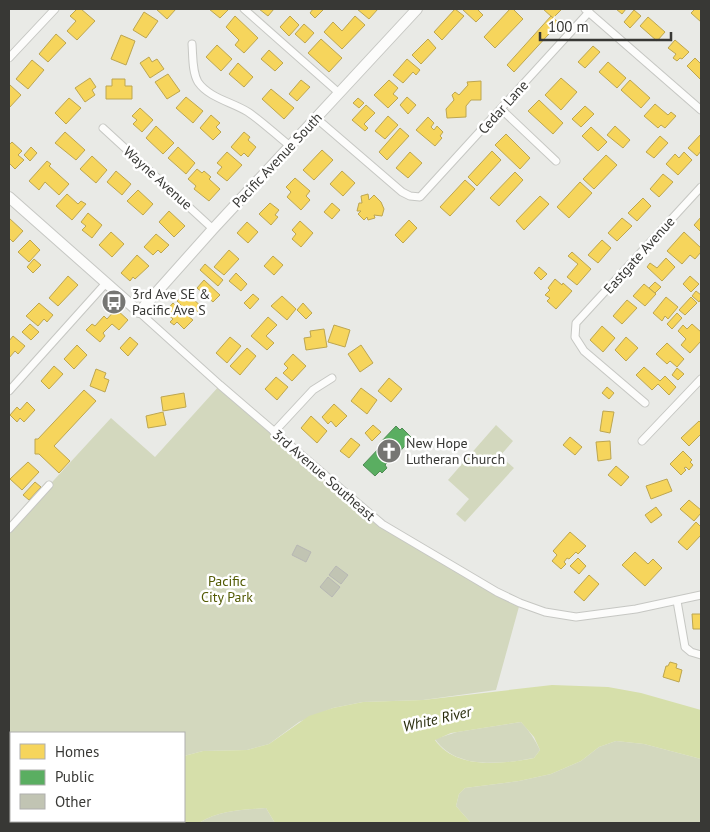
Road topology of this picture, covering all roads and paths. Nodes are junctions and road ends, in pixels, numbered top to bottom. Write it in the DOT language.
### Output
graph roads {
  1 [pos="55,9"];
  2 [pos="244,9"];
  3 [pos="417,9"];
  4 [pos="587,10"];
  5 [pos="192,44"];
  6 [pos="9,58"];
  7 [pos="339,93"];
  8 [pos="501,110"];
  9 [pos="701,110"];
  10 [pos="316,118"];
  11 [pos="103,128"];
  12 [pos="290,146"];
  13 [pos="556,161"];
  14 [pos="701,187"];
  15 [pos="9,197"];
  16 [pos="213,229"];
  17 [pos="106,283"];
  18 [pos="139,312"];
  19 [pos="332,378"];
  20 [pos="701,379"];
  21 [pos="9,391"];
  22 [pos="645,403"];
  23 [pos="274,432"];
  24 [pos="642,441"];
  25 [pos="49,485"];
  26 [pos="9,529"];
  27 [pos="701,596"];
  28 [pos="677,601"];
  29 [pos="701,655"];
  1 -- 6 [label="street"];
  2 -- 7 [label="street"];
  3 -- 7 [label="street, Pacific Avenue South"];
  4 -- 8 [label="street, Cedar Lane"];
  4 -- 9 [label="street"];
  5 -- 12 [label="street"];
  7 -- 10 [label="street, Pacific Avenue South"];
  8 -- 10 [label="street, Cedar Lane"];
  8 -- 13 [label="street"];
  10 -- 12 [label="street, Pacific Avenue South"];
  11 -- 16 [label="street, Wayne Avenue"];
  12 -- 16 [label="street, Pacific Avenue South"];
  14 -- 22 [label="street, Eastgate Avenue"];
  15 -- 17 [label="street, 3rd Avenue Southeast"];
  16 -- 18 [label="street, Pacific Avenue South"];
  17 -- 18 [label="street, 3rd Avenue Southeast"];
  17 -- 21 [label="street"];
  18 -- 23 [label="street, 3rd Avenue Southeast"];
  19 -- 23 [label="street"];
  20 -- 24 [label="street"];
  23 -- 28 [label="street, 3rd Avenue Southeast"];
  25 -- 26 [label="street"];
  27 -- 28 [label="street, 3rd Avenue Southeast"];
  28 -- 29 [label="street"];
}
